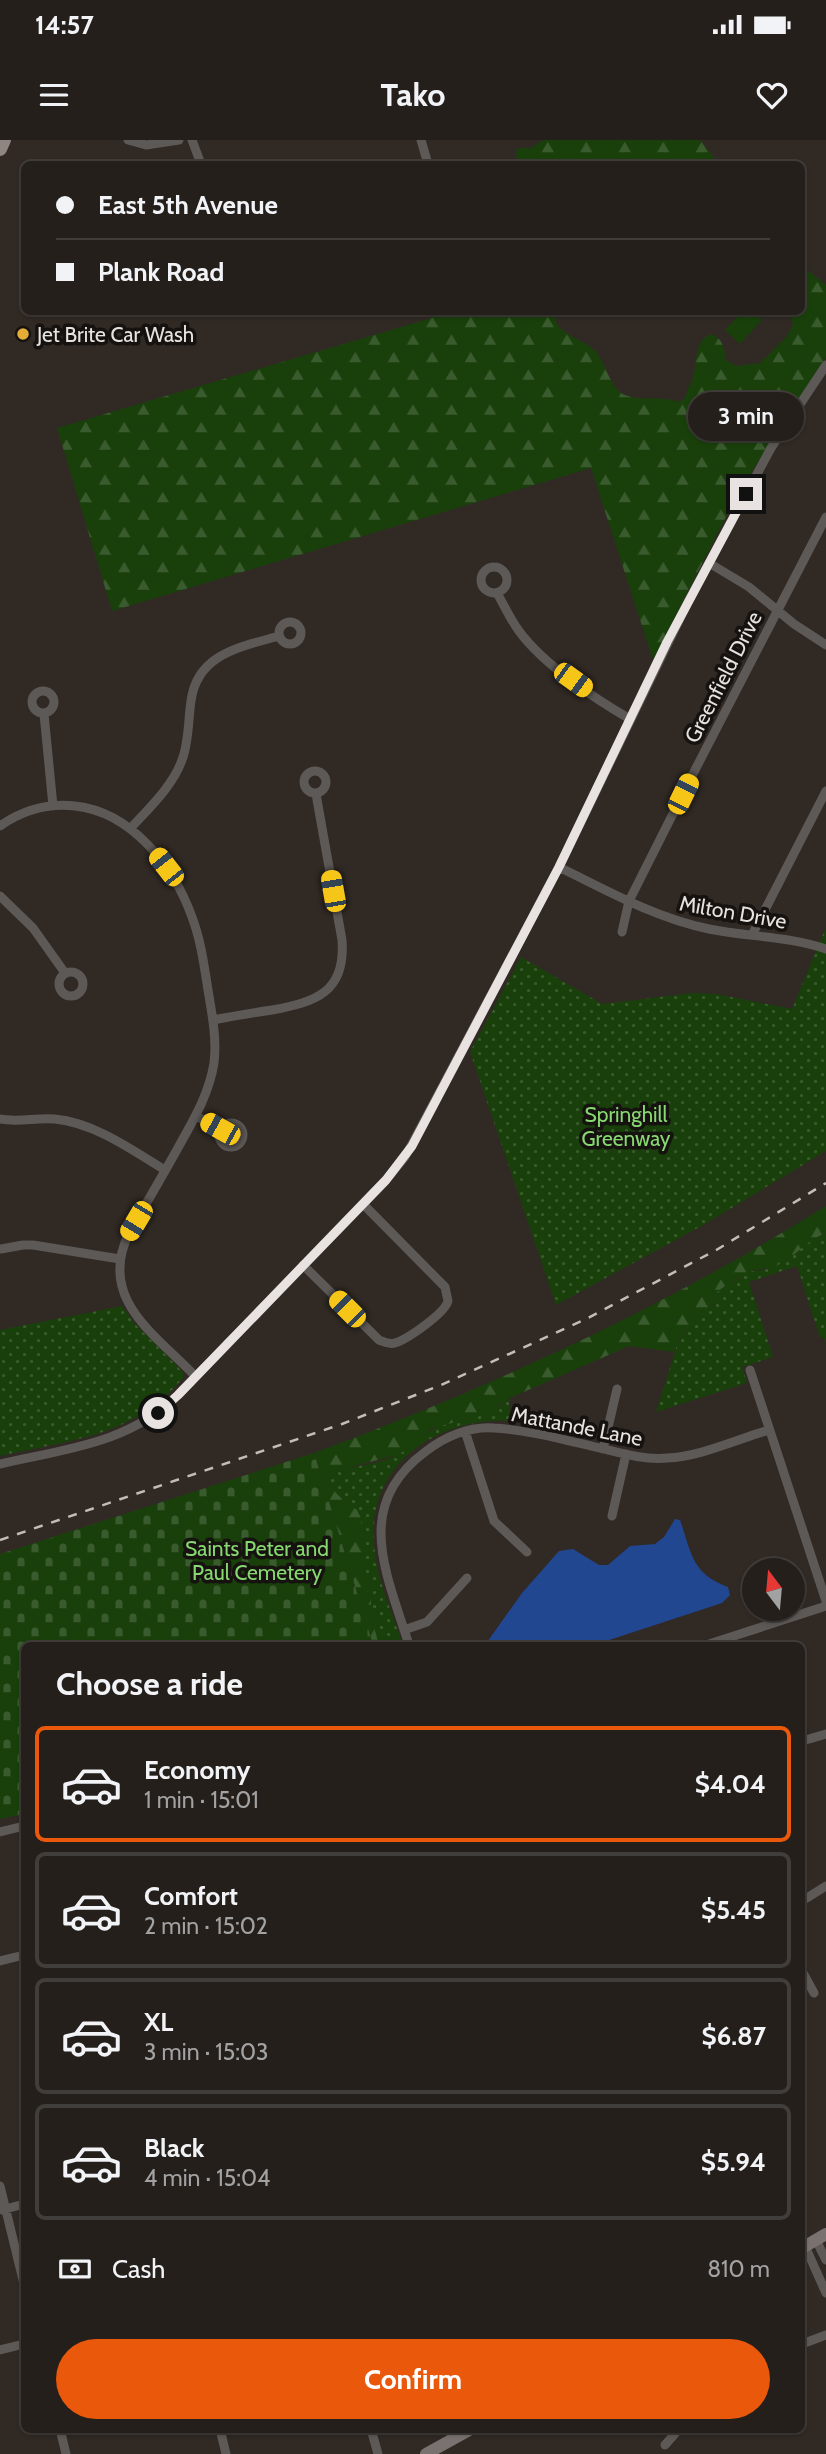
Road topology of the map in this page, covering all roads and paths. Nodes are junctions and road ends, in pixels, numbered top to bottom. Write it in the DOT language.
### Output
graph roads {
  1 [pos="4,140"];
  2 [pos="128,140"];
  3 [pos="179,140"];
  4 [pos="192,140"];
  5 [pos="421,140"];
  6 [pos="0,149"];
  7 [pos="200,161"];
  8 [pos="427,161"];
  9 [pos="826,365"];
  10 [pos="826,517"];
  11 [pos="709,563"];
  12 [pos="497,593"];
  13 [pos="778,610"];
  14 [pos="279,636"];
  15 [pos="826,645"];
  16 [pos="44,714"];
  17 [pos="630,719"];
  18 [pos="826,791"];
  19 [pos="316,794"];
  20 [pos="53,806"];
  21 [pos="0,826"];
  22 [pos="130,829"];
  23 [pos="559,867"];
  24 [pos="0,897"];
  25 [pos="629,901"];
  26 [pos="622,932"];
  27 [pos="752,935"];
  28 [pos="826,949"];
  29 [pos="65,973"];
  30 [pos="213,1020"];
  31 [pos="196,1116"];
  32 [pos="0,1119"];
  33 [pos="220,1129"];
  34 [pos="165,1170"];
  35 [pos="363,1204"];
  36 [pos="0,1249"];
  37 [pos="0,1259"];
  38 [pos="120,1259"];
  39 [pos="303,1265"];
  40 [pos="750,1370"];
  41 [pos="195,1376"];
  42 [pos="617,1390"];
  43 [pos="769,1430"];
  44 [pos="465,1431"];
  45 [pos="603,1449"];
  46 [pos="626,1454"];
  47 [pos="0,1464"];
  48 [pos="612,1516"];
  49 [pos="527,1552"];
  50 [pos="467,1578"];
  51 [pos="826,1604"];
  52 [pos="404,1630"];
  53 [pos="408,1642"];
  54 [pos="715,1642"];
  55 [pos="826,1734"];
  56 [pos="805,1740"];
  57 [pos="21,1827"];
  58 [pos="0,1832"];
  59 [pos="826,1886"];
  60 [pos="805,1899"];
  61 [pos="21,1956"];
  62 [pos="0,1961"];
  63 [pos="805,1976"];
  64 [pos="814,1993"];
  65 [pos="0,2186"];
  66 [pos="21,2205"];
  67 [pos="3,2210"];
  68 [pos="812,2242"];
  69 [pos="826,2260"];
  70 [pos="21,2273"];
  71 [pos="826,2293"];
  72 [pos="826,2335"];
  73 [pos="805,2343"];
  74 [pos="21,2345"];
  75 [pos="0,2350"];
  76 [pos="61,2433"];
  77 [pos="221,2433"];
  78 [pos="372,2433"];
  79 [pos="464,2433"];
  80 [pos="676,2433"];
  81 [pos="665,2445"];
  82 [pos="66,2454"];
  83 [pos="226,2454"];
  84 [pos="378,2454"];
  85 [pos="426,2454"];
  1 -- 6 [label="main road"];
  2 -- 3 [label="street"];
  4 -- 7 [label="street"];
  5 -- 8 [label="street"];
  9 -- 11 [label="street"];
  10 -- 13 [label="street, Greenfield Drive"];
  11 -- 13 [label="street"];
  11 -- 17 [label="street"];
  12 -- 17 [label="street"];
  13 -- 15 [label="street"];
  13 -- 25 [label="street, Greenfield Drive"];
  14 -- 22 [label="street"];
  16 -- 20 [label="street"];
  17 -- 23 [label="street"];
  18 -- 27 [label="street"];
  19 -- 30 [label="street"];
  20 -- 21 [label="street"];
  20 -- 22 [label="street"];
  22 -- 30 [label="street"];
  23 -- 25 [label="street, Milton Drive"];
  23 -- 35 [label="street"];
  24 -- 29 [label="street"];
  25 -- 26 [label="street, Greenfield Drive"];
  25 -- 27 [label="street, Milton Drive"];
  27 -- 28 [label="street, Milton Drive"];
  30 -- 31 [label="street"];
  31 -- 33 [label="street"];
  31 -- 34 [label="street"];
  32 -- 34 [label="street"];
  34 -- 38 [label="street"];
  35 -- 39 [label="street"];
  35 -- 39 [label="street"];
  36 -- 37 [label="street"];
  36 -- 38 [label="street"];
  38 -- 41 [label="street"];
  39 -- 41 [label="street"];
  40 -- 43 [label="street"];
  41 -- 47 [label="street"];
  42 -- 45 [label="street"];
  43 -- 46 [label="street, Mattande Lane"];
  43 -- 51 [label="street"];
  44 -- 45 [label="street, Mattande Lane"];
  44 -- 49 [label="street"];
  44 -- 52 [label="street, Mattande Lane"];
  45 -- 46 [label="street, Mattande Lane"];
  46 -- 48 [label="street"];
  50 -- 52 [label="street"];
  51 -- 54 [label="street"];
  52 -- 53 [label="street, Mattande Lane"];
  55 -- 56 [label="street"];
  57 -- 58 [label="street"];
  59 -- 60 [label="street"];
  61 -- 62 [label="street"];
  63 -- 64 [label="street"];
  65 -- 67 [label="street"];
  66 -- 67 [label="street"];
  67 -- 70 [label="street"];
  68 -- 69 [label="street"];
  68 -- 71 [label="street"];
  72 -- 73 [label="street"];
  74 -- 75 [label="street"];
  76 -- 82 [label="street"];
  77 -- 83 [label="street"];
  78 -- 84 [label="street"];
  79 -- 85 [label="main road"];
  80 -- 81 [label="street"];
}
